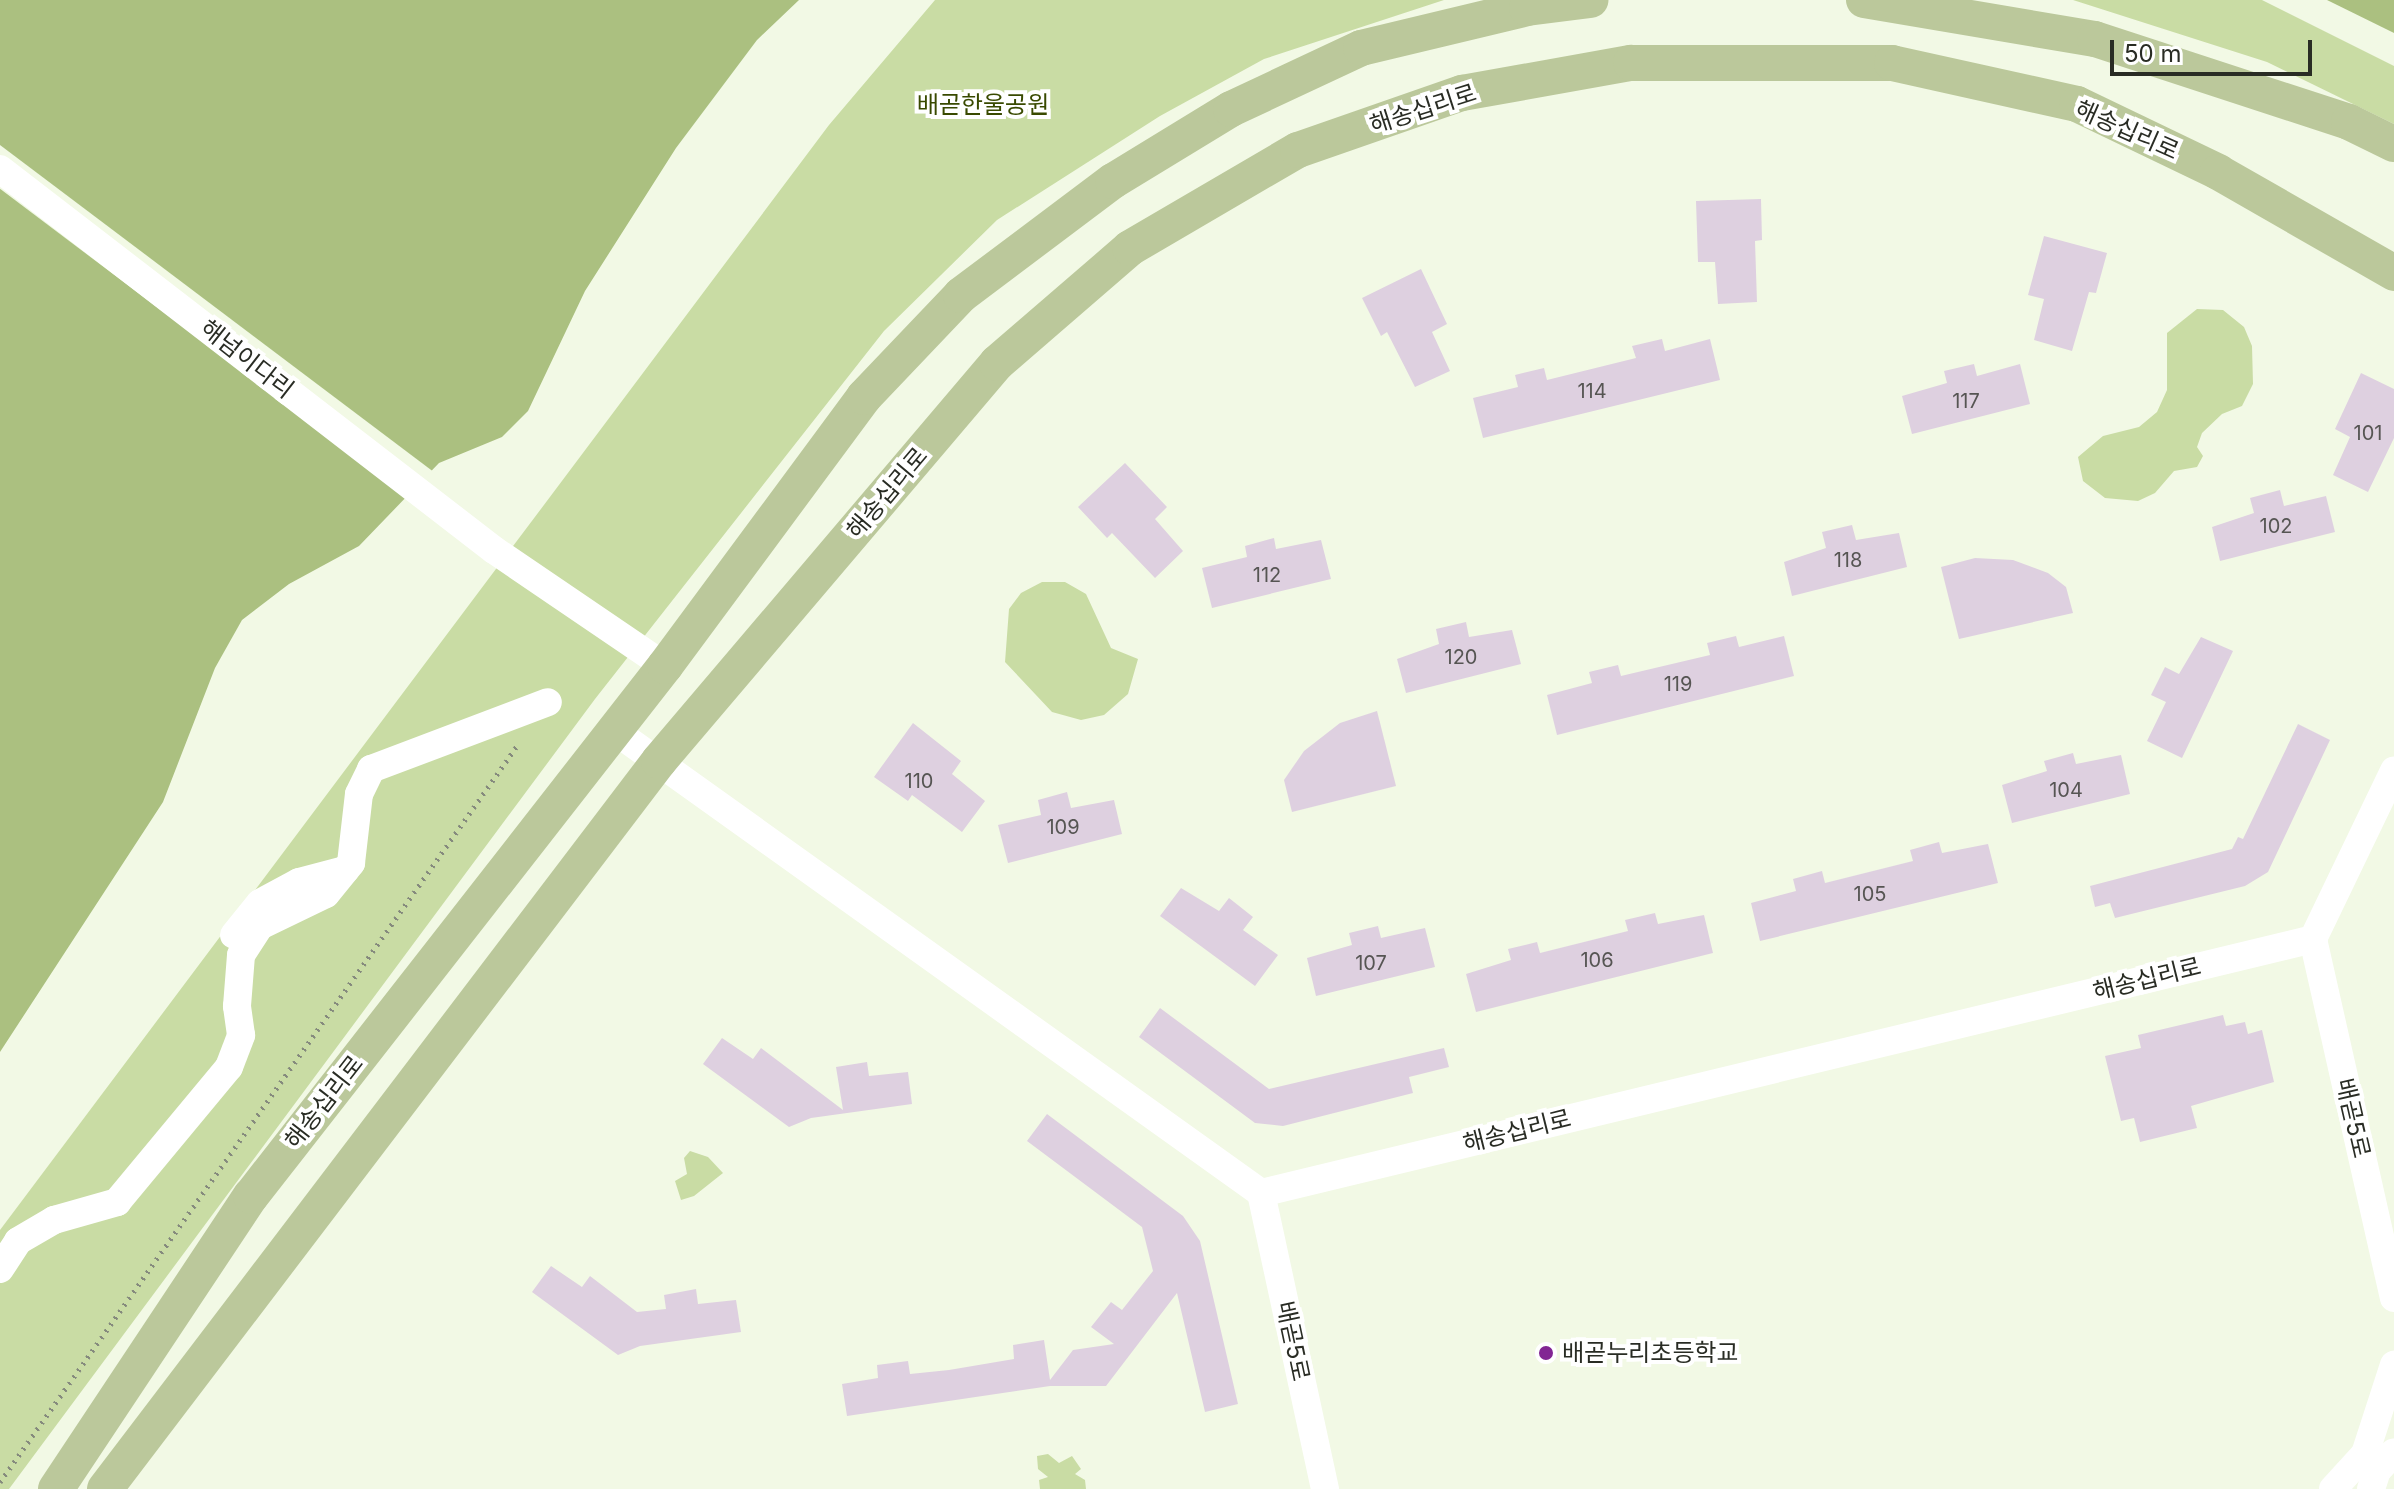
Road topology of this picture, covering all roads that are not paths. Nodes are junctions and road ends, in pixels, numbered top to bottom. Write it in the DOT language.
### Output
graph roads {
  1 [pos="1590,0"];
  2 [pos="1864,0"];
  3 [pos="2394,144"];
  4 [pos="0,169"];
  5 [pos="2394,273"];
  6 [pos="665,666"];
  7 [pos="548,702"];
  8 [pos="615,731"];
  9 [pos="659,761"];
  10 [pos="2394,771"];
  11 [pos="2313,939"];
  12 [pos="1261,1193"];
  13 [pos="0,1269"];
  14 [pos="2394,1298"];
  15 [pos="2394,1365"];
  16 [pos="2394,1452"];
  17 [pos="56,1489"];
  18 [pos="105,1489"];
  19 [pos="1325,1489"];
  20 [pos="2333,1489"];
  21 [pos="2371,1489"];
  1 -- 6 [label="main road, 해송십리로"];
  2 -- 3 [label="main road"];
  4 -- 6 [label="street, 해넘이다리"];
  5 -- 9 [label="main road, 해송십리로"];
  6 -- 8 [label="main road, 해송십리로"];
  7 -- 13 [label="street"];
  8 -- 9 [label="street"];
  8 -- 17 [label="main road, 해송십리로"];
  9 -- 12 [label="street"];
  9 -- 18 [label="main road, 해송십리로"];
  10 -- 11 [label="street"];
  11 -- 12 [label="street, 해송십리로"];
  11 -- 14 [label="street, 배곧5로"];
  12 -- 19 [label="street, 배곧5로"];
  15 -- 20 [label="street"];
  16 -- 21 [label="street"];
}
